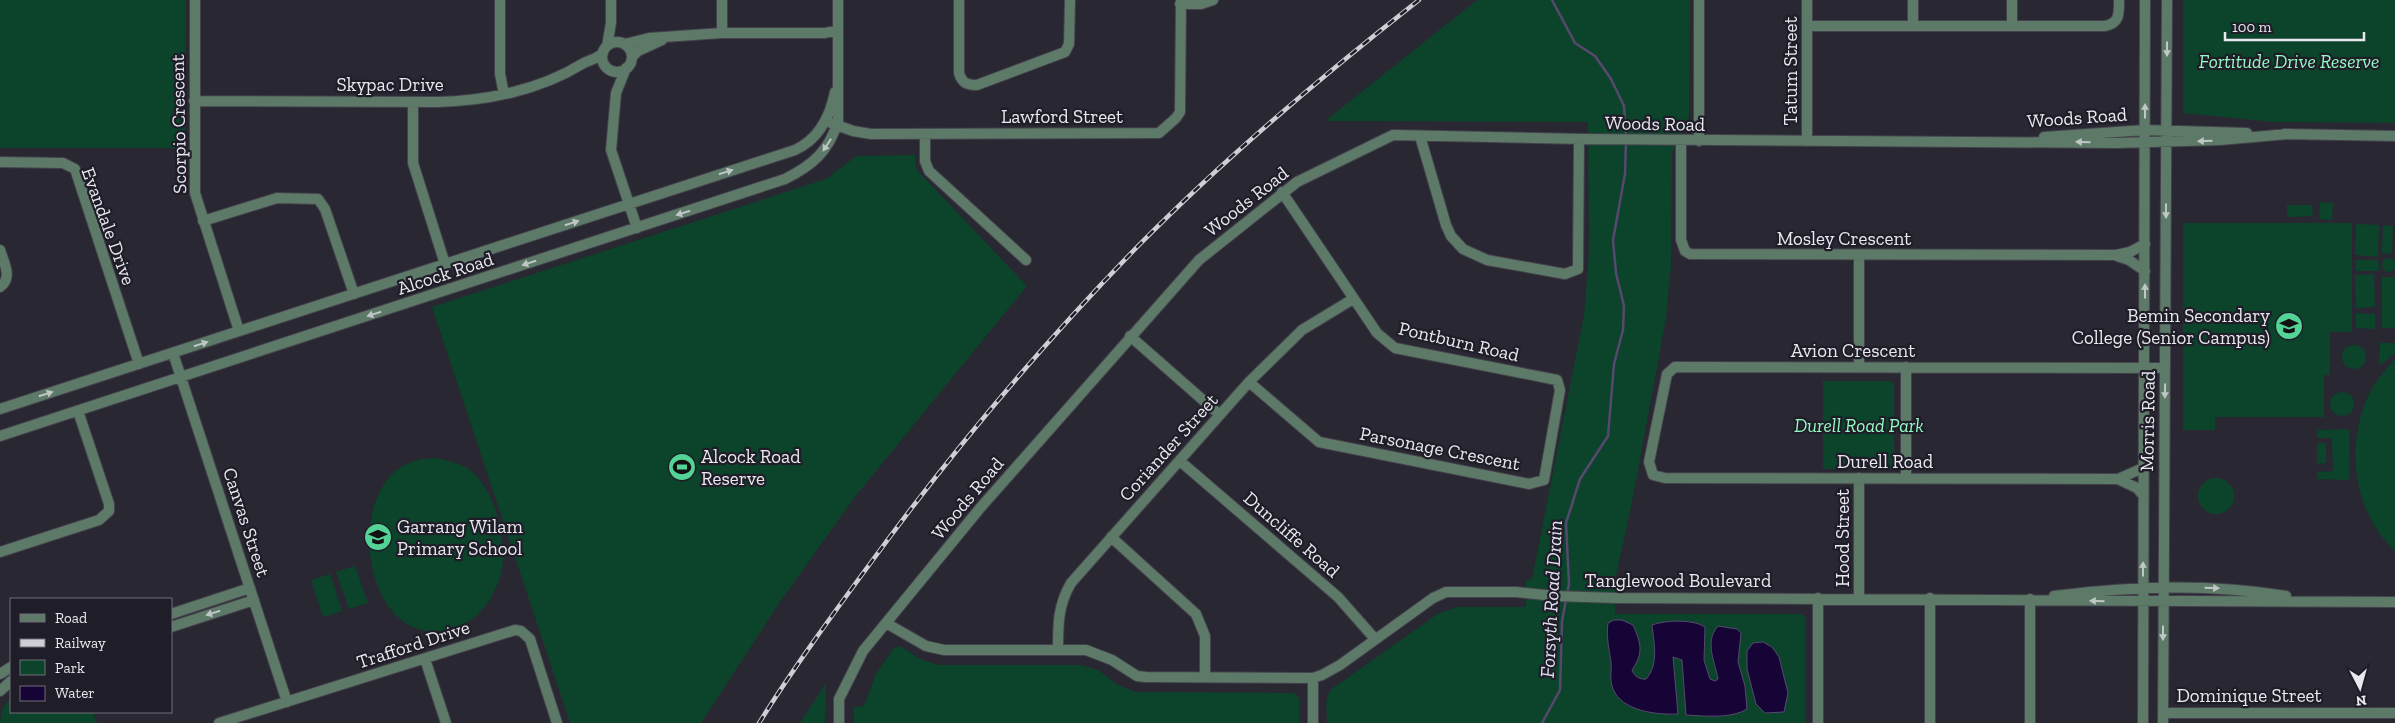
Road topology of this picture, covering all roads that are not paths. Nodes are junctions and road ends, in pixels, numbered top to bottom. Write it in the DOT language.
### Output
graph roads {
  1 [pos="195,0"];
  2 [pos="500,0"];
  3 [pos="611,0"];
  4 [pos="722,0"];
  5 [pos="838,0"];
  6 [pos="959,0"];
  7 [pos="1070,0"];
  8 [pos="1213,0"];
  9 [pos="1699,0"];
  10 [pos="1807,0"];
  11 [pos="1912,0"];
  12 [pos="2012,0"];
  13 [pos="2119,0"];
  14 [pos="2145,0"];
  15 [pos="2167,0"];
  16 [pos="1180,2"];
  17 [pos="611,23"];
  18 [pos="1807,26"];
  19 [pos="1912,26"];
  20 [pos="2012,26"];
  21 [pos="838,30"];
  22 [pos="722,33"];
  23 [pos="665,38"];
  24 [pos="624,44"];
  25 [pos="605,50"];
  26 [pos="632,57"];
  27 [pos="580,66"];
  28 [pos="609,68"];
  29 [pos="626,68"];
  30 [pos="837,81"];
  31 [pos="616,93"];
  32 [pos="504,94"];
  33 [pos="194,101"];
  34 [pos="413,102"];
  35 [pos="825,121"];
  36 [pos="836,125"];
  37 [pos="2145,130"];
  38 [pos="2166,130"];
  39 [pos="926,134"];
  40 [pos="2288,134"];
  41 [pos="1420,136"];
  42 [pos="2395,136"];
  43 [pos="1581,139"];
  44 [pos="1681,140"];
  45 [pos="1699,141"];
  46 [pos="1807,141"];
  47 [pos="2166,141"];
  48 [pos="1991,142"];
  49 [pos="2145,142"];
  50 [pos="0,162"];
  51 [pos="1282,192"];
  52 [pos="629,204"];
  53 [pos="203,221"];
  54 [pos="637,228"];
  55 [pos="2145,244"];
  56 [pos="0,250"];
  57 [pos="1859,255"];
  58 [pos="2116,256"];
  59 [pos="1026,260"];
  60 [pos="445,264"];
  61 [pos="2145,271"];
  62 [pos="0,287"];
  63 [pos="354,294"];
  64 [pos="1353,298"];
  65 [pos="239,331"];
  66 [pos="1130,336"];
  67 [pos="173,353"];
  68 [pos="138,364"];
  69 [pos="1859,367"];
  70 [pos="1906,368"];
  71 [pos="2144,368"];
  72 [pos="2165,368"];
  73 [pos="181,377"];
  74 [pos="1557,380"];
  75 [pos="1249,382"];
  76 [pos="0,409"];
  77 [pos="78,411"];
  78 [pos="1220,415"];
  79 [pos="0,436"];
  80 [pos="1180,461"];
  81 [pos="2143,468"];
  82 [pos="1653,474"];
  83 [pos="1859,478"];
  84 [pos="1906,478"];
  85 [pos="2118,479"];
  86 [pos="2143,495"];
  87 [pos="1111,537"];
  88 [pos="0,552"];
  89 [pos="2163,587"];
  90 [pos="250,588"];
  91 [pos="2143,588"];
  92 [pos="1818,598"];
  93 [pos="1859,598"];
  94 [pos="1930,598"];
  95 [pos="2030,599"];
  96 [pos="254,600"];
  97 [pos="2310,600"];
  98 [pos="2143,601"];
  99 [pos="2163,601"];
  100 [pos="2395,602"];
  101 [pos="172,614"];
  102 [pos="886,623"];
  103 [pos="172,627"];
  104 [pos="1374,639"];
  105 [pos="1058,649"];
  106 [pos="425,659"];
  107 [pos="1206,677"];
  108 [pos="1313,678"];
  109 [pos="287,702"];
  110 [pos="2395,713"];
  111 [pos="2163,718"];
  112 [pos="220,723"];
  113 [pos="446,723"];
  114 [pos="557,723"];
  115 [pos="839,723"];
  116 [pos="1314,723"];
  117 [pos="1818,723"];
  118 [pos="1930,723"];
  119 [pos="2030,723"];
  120 [pos="2143,723"];
  1 -- 33 [label="street, Scorpio Crescent"];
  2 -- 32 [label="street"];
  3 -- 17 [label="street"];
  4 -- 22 [label="street"];
  5 -- 21 [label="street, Alcock Road"];
  6 -- 7 [label="street"];
  8 -- 16 [label="street"];
  9 -- 45 [label="street"];
  10 -- 18 [label="street, Tatum Street"];
  11 -- 19 [label="street"];
  12 -- 20 [label="street"];
  13 -- 20 [label="street"];
  37 -- 14 [label="street, Morris Road, one-way"];
  15 -- 38 [label="street, Morris Road, one-way"];
  16 -- 39 [label="street, Lawford Street"];
  17 -- 24 [label="street"];
  17 -- 25 [label="street"];
  18 -- 19 [label="street"];
  18 -- 46 [label="street, Tatum Street"];
  19 -- 20 [label="street"];
  21 -- 22 [label="street"];
  21 -- 30 [label="street, Alcock Road"];
  22 -- 23 [label="street"];
  23 -- 24 [label="street"];
  23 -- 26 [label="street"];
  24 -- 25 [label="street"];
  24 -- 26 [label="street"];
  25 -- 27 [label="street, Skypac Drive"];
  25 -- 28 [label="street"];
  26 -- 29 [label="street"];
  27 -- 28 [label="street, Skypac Drive"];
  27 -- 32 [label="street, Skypac Drive"];
  28 -- 29 [label="street"];
  28 -- 31 [label="street"];
  29 -- 31 [label="street"];
  30 -- 35 [label="street, Alcock Road"];
  30 -- 36 [label="street, Alcock Road"];
  31 -- 52 [label="street"];
  32 -- 34 [label="street, Skypac Drive"];
  33 -- 34 [label="street, Skypac Drive"];
  33 -- 53 [label="street, Scorpio Crescent"];
  34 -- 60 [label="street"];
  35 -- 36 [label="street, Lawford Street"];
  52 -- 35 [label="street, Alcock Road, one-way"];
  36 -- 39 [label="street, Lawford Street"];
  36 -- 54 [label="street, Alcock Road, one-way"];
  37 -- 38 [label="street, Woods Road"];
  37 -- 48 [label="street, Woods Road"];
  37 -- 49 [label="street, Morris Road"];
  38 -- 40 [label="street, Woods Road"];
  38 -- 47 [label="street, Morris Road"];
  39 -- 59 [label="street"];
  40 -- 42 [label="street"];
  40 -- 47 [label="street, Woods Road, one-way"];
  41 -- 43 [label="street, Woods Road"];
  41 -- 43 [label="street"];
  41 -- 51 [label="street, Woods Road"];
  43 -- 44 [label="street, Woods Road"];
  44 -- 45 [label="street, Woods Road"];
  44 -- 57 [label="street, Mosley Crescent"];
  45 -- 46 [label="street, Woods Road"];
  46 -- 48 [label="street, Woods Road"];
  47 -- 49 [label="street, Woods Road"];
  47 -- 72 [label="street, Morris Road, one-way"];
  49 -- 48 [label="street, Woods Road, one-way"];
  49 -- 55 [label="street, Morris Road"];
  50 -- 68 [label="street, Evandale Drive"];
  51 -- 64 [label="street, Pontburn Road"];
  51 -- 66 [label="street, Woods Road"];
  52 -- 54 [label="street"];
  60 -- 52 [label="street, Alcock Road, one-way"];
  53 -- 63 [label="street"];
  53 -- 65 [label="street, Scorpio Crescent"];
  54 -- 73 [label="street, Alcock Road, one-way"];
  55 -- 58 [label="street, Mosley Crescent"];
  55 -- 61 [label="street, Morris Road"];
  56 -- 62 [label="street"];
  57 -- 58 [label="street, Mosley Crescent"];
  57 -- 69 [label="street"];
  58 -- 61 [label="street, Mosley Crescent"];
  60 -- 63 [label="street, Alcock Road"];
  71 -- 61 [label="street, Morris Road, one-way"];
  63 -- 65 [label="street, Alcock Road"];
  64 -- 74 [label="street, Pontburn Road"];
  64 -- 75 [label="street, Coriander Street"];
  67 -- 65 [label="street, Alcock Road, one-way"];
  66 -- 78 [label="street"];
  66 -- 102 [label="street, Woods Road"];
  67 -- 68 [label="street, Alcock Road"];
  67 -- 73 [label="street, Canvas Street"];
  76 -- 68 [label="street, Alcock Road, one-way"];
  69 -- 70 [label="street, Avion Crescent"];
  69 -- 82 [label="street, Avion Crescent"];
  70 -- 71 [label="street, Avion Crescent"];
  70 -- 84 [label="street"];
  71 -- 72 [label="street, Avion Crescent"];
  71 -- 81 [label="street, Morris Road"];
  72 -- 89 [label="street, Morris Road, one-way"];
  73 -- 77 [label="street, Alcock Road"];
  73 -- 90 [label="street, Canvas Street"];
  74 -- 75 [label="street, Parsonage Crescent"];
  75 -- 78 [label="street, Coriander Street"];
  77 -- 79 [label="street, Alcock Road"];
  77 -- 88 [label="street"];
  78 -- 80 [label="street, Coriander Street"];
  80 -- 87 [label="street, Coriander Street"];
  80 -- 104 [label="street, Duncliffe Road"];
  81 -- 85 [label="street, Durell Road"];
  81 -- 86 [label="street, Morris Road"];
  82 -- 83 [label="street, Durell Road"];
  83 -- 84 [label="street, Durell Road"];
  83 -- 93 [label="street, Hood Street"];
  84 -- 85 [label="street, Durell Road"];
  85 -- 86 [label="street, Durell Road"];
  91 -- 86 [label="street, Morris Road, one-way"];
  87 -- 105 [label="street, Coriander Street"];
  87 -- 107 [label="street"];
  89 -- 91 [label="street, Tanglewood Boulevard"];
  89 -- 97 [label="street, Tanglewood Boulevard, one-way"];
  89 -- 99 [label="street, Morris Road"];
  90 -- 96 [label="street, Canvas Street"];
  90 -- 101 [label="street"];
  91 -- 95 [label="street, Tanglewood Boulevard"];
  91 -- 98 [label="street, Morris Road"];
  92 -- 93 [label="street, Tanglewood Boulevard"];
  92 -- 104 [label="street, Tanglewood Boulevard"];
  92 -- 117 [label="street"];
  93 -- 94 [label="street, Tanglewood Boulevard"];
  94 -- 95 [label="street, Tanglewood Boulevard"];
  94 -- 118 [label="street"];
  98 -- 95 [label="street, Tanglewood Boulevard, one-way"];
  95 -- 119 [label="street"];
  96 -- 103 [label="street, one-way"];
  96 -- 109 [label="street, Canvas Street"];
  97 -- 99 [label="street, Tanglewood Boulevard"];
  97 -- 100 [label="street"];
  98 -- 99 [label="street, Tanglewood Boulevard"];
  98 -- 120 [label="street, Morris Road"];
  99 -- 111 [label="street, Morris Road, one-way"];
  102 -- 105 [label="street, Tanglewood Boulevard"];
  102 -- 115 [label="street, Woods Road"];
  104 -- 108 [label="street, Tanglewood Boulevard"];
  105 -- 107 [label="street, Tanglewood Boulevard"];
  106 -- 109 [label="street, Trafford Drive"];
  106 -- 113 [label="street"];
  106 -- 114 [label="street, Trafford Drive"];
  107 -- 108 [label="street, Tanglewood Boulevard"];
  108 -- 116 [label="street"];
  109 -- 112 [label="street, Trafford Drive"];
  110 -- 111 [label="street, Dominique Street"];
}
